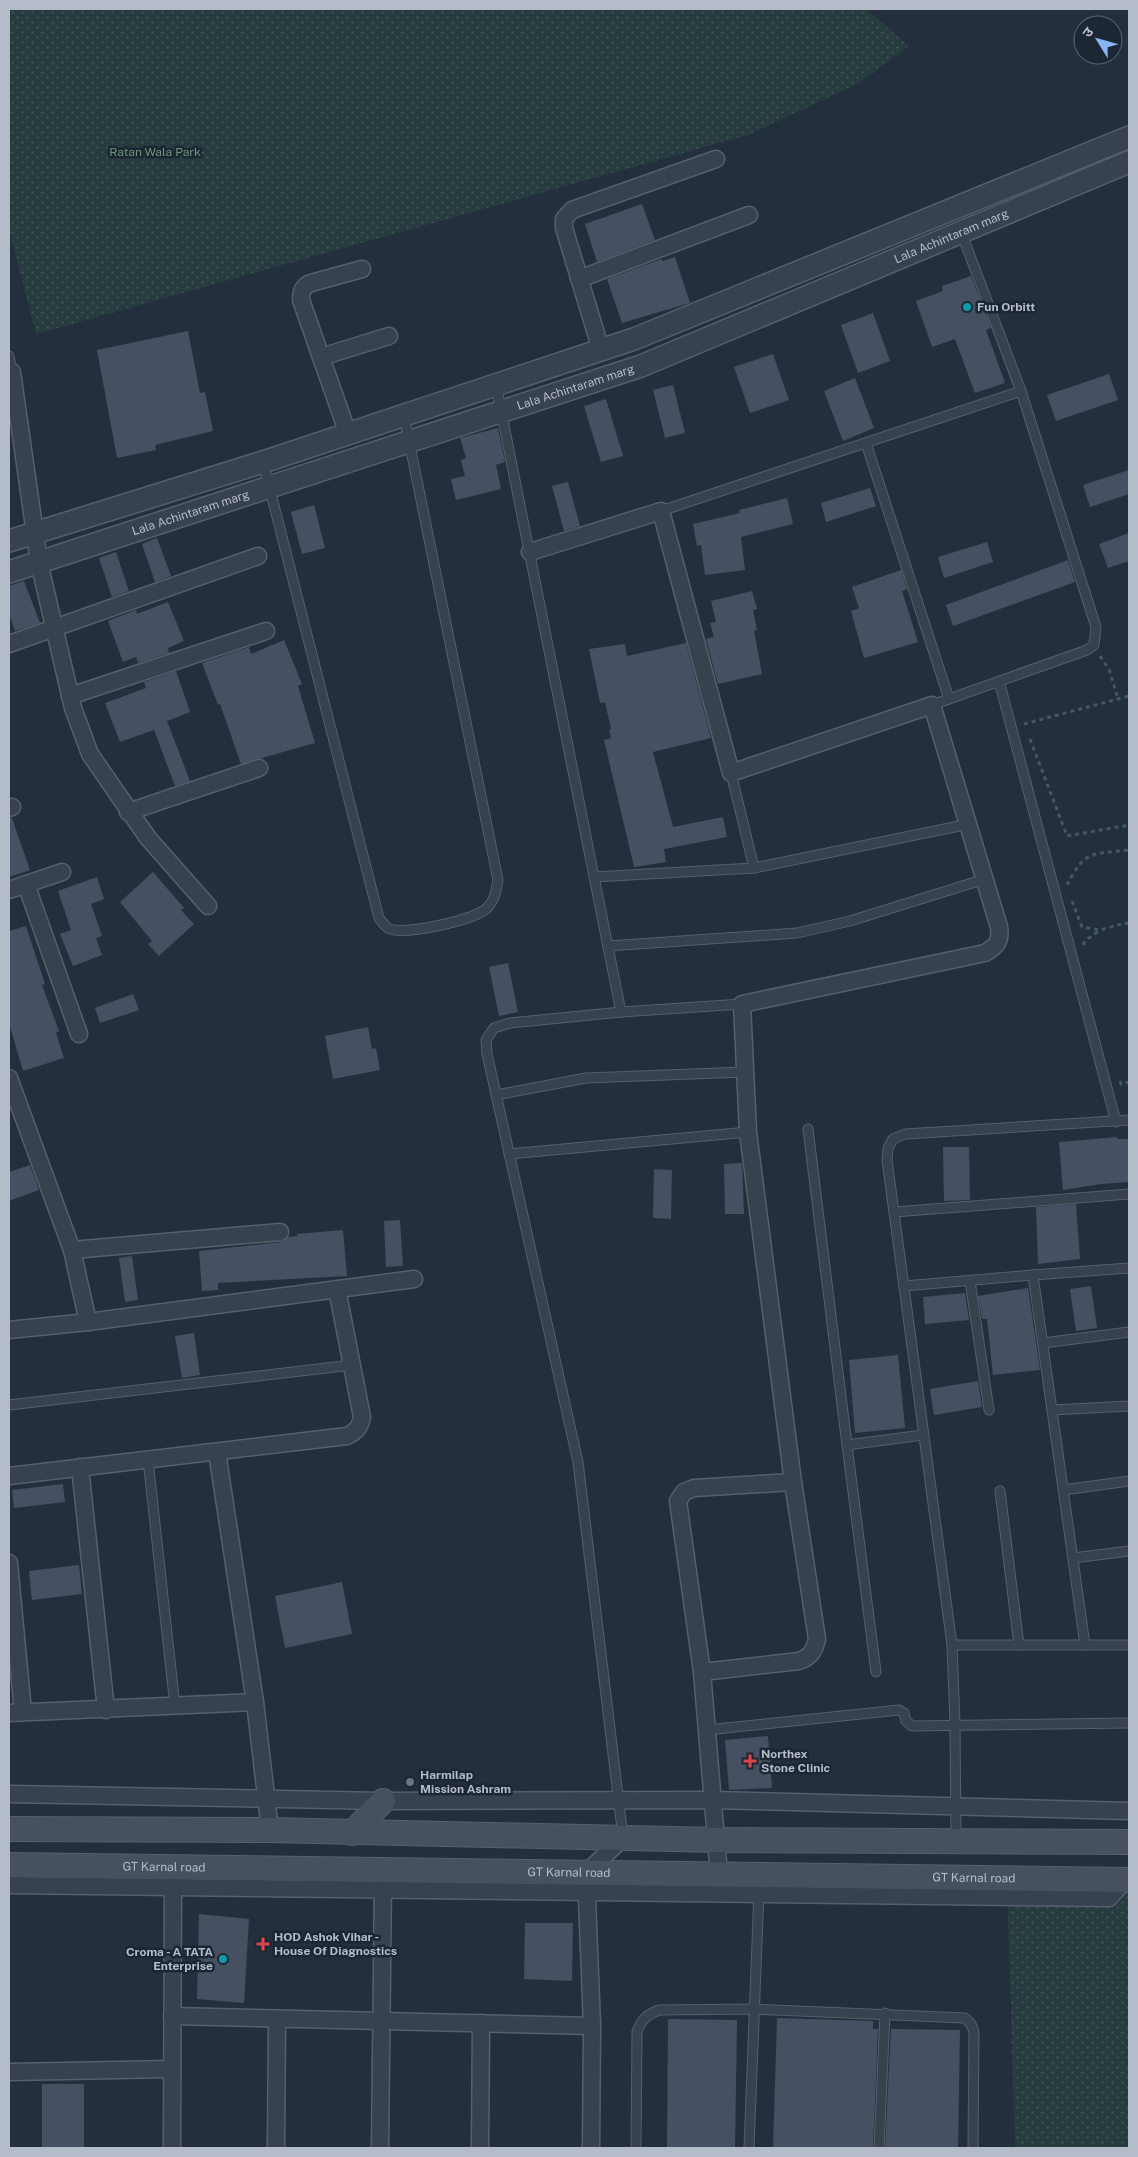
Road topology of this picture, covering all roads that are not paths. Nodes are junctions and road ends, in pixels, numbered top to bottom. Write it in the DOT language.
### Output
graph roads {
  1 [pos="1129,137"];
  2 [pos="716,160"];
  3 [pos="1129,162"];
  4 [pos="749,215"];
  5 [pos="961,232"];
  6 [pos="362,269"];
  7 [pos="579,279"];
  8 [pos="389,336"];
  9 [pos="601,350"];
  10 [pos="321,357"];
  11 [pos="10,367"];
  12 [pos="496,385"];
  13 [pos="1021,391"];
  14 [pos="502,411"];
  15 [pos="404,416"];
  16 [pos="348,434"];
  17 [pos="409,441"];
  18 [pos="866,442"];
  19 [pos="263,462"];
  20 [pos="270,487"];
  21 [pos="661,510"];
  22 [pos="35,532"];
  23 [pos="9,542"];
  24 [pos="530,552"];
  25 [pos="258,556"];
  26 [pos="39,562"];
  27 [pos="9,572"];
  28 [pos="54,627"];
  29 [pos="266,631"];
  30 [pos="9,644"];
  31 [pos="999,681"];
  32 [pos="70,696"];
  33 [pos="949,699"];
  34 [pos="932,705"];
  35 [pos="259,768"];
  36 [pos="731,773"];
  37 [pos="128,812"];
  38 [pos="969,824"];
  39 [pos="754,868"];
  40 [pos="62,872"];
  41 [pos="594,877"];
  42 [pos="985,879"];
  43 [pos="26,884"];
  44 [pos="9,890"];
  45 [pos="208,906"];
  46 [pos="608,946"];
  47 [pos="742,1004"];
  48 [pos="621,1012"];
  49 [pos="79,1034"];
  50 [pos="745,1072"];
  51 [pos="9,1078"];
  52 [pos="496,1095"];
  53 [pos="1129,1120"];
  54 [pos="1116,1122"];
  55 [pos="808,1129"];
  56 [pos="748,1132"];
  57 [pos="509,1154"];
  58 [pos="1129,1194"];
  59 [pos="894,1212"];
  60 [pos="280,1232"];
  61 [pos="72,1250"];
  62 [pos="1129,1268"];
  63 [pos="1033,1276"];
  64 [pos="414,1279"];
  65 [pos="970,1281"];
  66 [pos="904,1286"];
  67 [pos="337,1289"];
  68 [pos="88,1322"];
  69 [pos="9,1330"];
  70 [pos="1129,1332"];
  71 [pos="1043,1343"];
  72 [pos="352,1365"];
  73 [pos="9,1405"];
  74 [pos="1129,1406"];
  75 [pos="989,1410"];
  76 [pos="1052,1410"];
  77 [pos="923,1435"];
  78 [pos="847,1445"];
  79 [pos="217,1452"];
  80 [pos="148,1460"];
  81 [pos="80,1467"];
  82 [pos="9,1476"];
  83 [pos="1129,1481"];
  84 [pos="793,1482"];
  85 [pos="1063,1490"];
  86 [pos="1000,1491"];
  87 [pos="1129,1551"];
  88 [pos="1072,1558"];
  89 [pos="9,1564"];
  90 [pos="1019,1645"];
  91 [pos="1085,1645"];
  92 [pos="1129,1645"];
  93 [pos="952,1646"];
  94 [pos="702,1672"];
  95 [pos="876,1672"];
  96 [pos="255,1702"];
  97 [pos="175,1706"];
  98 [pos="106,1710"];
  99 [pos="16,1713"];
  100 [pos="1129,1723"];
  101 [pos="956,1724"];
  102 [pos="707,1730"];
  103 [pos="9,1794"];
  104 [pos="266,1800"];
  105 [pos="382,1800"];
  106 [pos="713,1800"];
  107 [pos="618,1801"];
  108 [pos="956,1806"];
  109 [pos="1129,1811"];
  110 [pos="9,1828"];
  111 [pos="270,1830"];
  112 [pos="352,1833"];
  113 [pos="623,1838"];
  114 [pos="716,1840"];
  115 [pos="956,1841"];
  116 [pos="1068,1842"];
  117 [pos="1129,1842"];
  118 [pos="9,1865"];
  119 [pos="719,1874"];
  120 [pos="173,1877"];
  121 [pos="1065,1879"];
  122 [pos="383,1880"];
  123 [pos="1127,1880"];
  124 [pos="586,1883"];
  125 [pos="759,1884"];
  126 [pos="9,1885"];
  127 [pos="753,2009"];
  128 [pos="885,2013"];
  129 [pos="172,2016"];
  130 [pos="277,2019"];
  131 [pos="381,2021"];
  132 [pos="481,2024"];
  133 [pos="592,2026"];
  134 [pos="172,2069"];
  135 [pos="9,2072"];
  136 [pos="172,2148"];
  137 [pos="276,2148"];
  138 [pos="380,2148"];
  139 [pos="480,2148"];
  140 [pos="591,2148"];
  141 [pos="636,2148"];
  142 [pos="749,2148"];
  143 [pos="879,2148"];
  144 [pos="972,2148"];
  1 -- 9 [label="street, Lala Achintaram marg"];
  2 -- 7 [label="street"];
  3 -- 5 [label="street, Lala Achintaram marg"];
  4 -- 7 [label="street"];
  5 -- 13 [label="lane"];
  5 -- 14 [label="street, Lala Achintaram marg"];
  6 -- 10 [label="street"];
  7 -- 9 [label="street"];
  8 -- 10 [label="street"];
  9 -- 12 [label="street, Lala Achintaram marg"];
  10 -- 16 [label="street"];
  11 -- 22 [label="street"];
  12 -- 14 [label="lane"];
  12 -- 15 [label="street, Lala Achintaram marg"];
  13 -- 18 [label="lane"];
  13 -- 31 [label="lane"];
  14 -- 17 [label="street, Lala Achintaram marg"];
  14 -- 24 [label="lane"];
  15 -- 16 [label="street, Lala Achintaram marg"];
  15 -- 17 [label="lane"];
  16 -- 19 [label="street, Lala Achintaram marg"];
  17 -- 20 [label="street, Lala Achintaram marg"];
  17 -- 20 [label="lane"];
  18 -- 21 [label="lane"];
  18 -- 33 [label="lane"];
  19 -- 20 [label="lane"];
  19 -- 22 [label="street, Lala Achintaram marg"];
  20 -- 26 [label="street, Lala Achintaram marg"];
  21 -- 24 [label="street"];
  21 -- 36 [label="street"];
  22 -- 23 [label="street, Lala Achintaram marg"];
  22 -- 26 [label="street"];
  24 -- 41 [label="lane"];
  25 -- 28 [label="street"];
  26 -- 27 [label="street, Lala Achintaram marg"];
  26 -- 28 [label="street"];
  28 -- 30 [label="street"];
  28 -- 32 [label="street"];
  29 -- 32 [label="street"];
  31 -- 33 [label="lane"];
  31 -- 54 [label="lane"];
  32 -- 37 [label="street"];
  33 -- 34 [label="lane"];
  34 -- 36 [label="street"];
  34 -- 38 [label="street"];
  35 -- 37 [label="street"];
  36 -- 39 [label="lane"];
  37 -- 45 [label="street"];
  38 -- 39 [label="lane"];
  38 -- 42 [label="street"];
  39 -- 41 [label="lane"];
  40 -- 43 [label="street"];
  41 -- 46 [label="lane"];
  42 -- 46 [label="lane"];
  42 -- 47 [label="street"];
  43 -- 44 [label="street"];
  43 -- 49 [label="street"];
  46 -- 48 [label="lane"];
  47 -- 48 [label="lane"];
  47 -- 50 [label="street"];
  48 -- 52 [label="lane"];
  50 -- 52 [label="lane"];
  50 -- 56 [label="street"];
  51 -- 61 [label="street"];
  52 -- 57 [label="lane"];
  53 -- 54 [label="lane"];
  54 -- 59 [label="lane"];
  55 -- 78 [label="lane"];
  56 -- 57 [label="lane"];
  56 -- 84 [label="street"];
  57 -- 107 [label="lane"];
  58 -- 59 [label="lane"];
  59 -- 66 [label="lane"];
  60 -- 61 [label="street"];
  61 -- 68 [label="street"];
  62 -- 63 [label="lane"];
  63 -- 65 [label="lane"];
  63 -- 71 [label="lane"];
  64 -- 67 [label="street"];
  65 -- 66 [label="lane"];
  65 -- 75 [label="lane"];
  66 -- 77 [label="lane"];
  67 -- 68 [label="street"];
  67 -- 72 [label="street"];
  68 -- 69 [label="street"];
  70 -- 71 [label="lane"];
  71 -- 76 [label="lane"];
  72 -- 73 [label="lane"];
  72 -- 79 [label="street"];
  74 -- 76 [label="lane"];
  76 -- 85 [label="lane"];
  77 -- 78 [label="lane"];
  77 -- 93 [label="lane"];
  78 -- 95 [label="lane"];
  79 -- 80 [label="street"];
  79 -- 96 [label="street"];
  80 -- 81 [label="street"];
  80 -- 97 [label="lane"];
  81 -- 82 [label="street"];
  81 -- 98 [label="street"];
  83 -- 85 [label="lane"];
  84 -- 94 [label="street"];
  84 -- 94 [label="street"];
  85 -- 88 [label="lane"];
  86 -- 90 [label="lane"];
  87 -- 88 [label="lane"];
  88 -- 91 [label="lane"];
  89 -- 99 [label="street"];
  90 -- 91 [label="lane"];
  90 -- 93 [label="lane"];
  91 -- 92 [label="lane"];
  93 -- 101 [label="lane"];
  94 -- 102 [label="street"];
  96 -- 97 [label="street"];
  96 -- 104 [label="street"];
  97 -- 98 [label="street"];
  98 -- 99 [label="street"];
  100 -- 101 [label="lane"];
  101 -- 102 [label="lane"];
  101 -- 108 [label="lane"];
  102 -- 106 [label="street"];
  103 -- 104 [label="street"];
  104 -- 105 [label="street"];
  104 -- 111 [label="street"];
  105 -- 107 [label="street"];
  105 -- 112 [label="main road"];
  106 -- 107 [label="street"];
  106 -- 108 [label="street"];
  106 -- 114 [label="street"];
  107 -- 113 [label="lane"];
  108 -- 109 [label="street"];
  108 -- 115 [label="lane"];
  110 -- 111 [label="main road"];
  111 -- 112 [label="main road"];
  112 -- 113 [label="main road"];
  113 -- 114 [label="main road"];
  113 -- 124 [label="street"];
  114 -- 115 [label="main road"];
  114 -- 119 [label="street"];
  115 -- 116 [label="main road"];
  116 -- 117 [label="main road"];
  116 -- 121 [label="main road"];
  118 -- 120 [label="main road, GT Karnal road"];
  119 -- 124 [label="main road, GT Karnal road"];
  119 -- 125 [label="main road, GT Karnal road"];
  120 -- 122 [label="main road, GT Karnal road"];
  120 -- 126 [label="street"];
  120 -- 129 [label="street"];
  121 -- 123 [label="main road, GT Karnal road"];
  121 -- 125 [label="main road, GT Karnal road"];
  122 -- 124 [label="main road, GT Karnal road"];
  122 -- 131 [label="street"];
  123 -- 125 [label="street"];
  124 -- 125 [label="street"];
  124 -- 133 [label="street"];
  125 -- 127 [label="lane"];
  127 -- 128 [label="lane"];
  127 -- 141 [label="lane"];
  127 -- 142 [label="lane"];
  128 -- 143 [label="lane"];
  128 -- 144 [label="lane"];
  129 -- 130 [label="street"];
  129 -- 134 [label="street"];
  130 -- 131 [label="street"];
  130 -- 137 [label="street"];
  131 -- 132 [label="street"];
  131 -- 138 [label="street"];
  132 -- 133 [label="street"];
  132 -- 139 [label="street"];
  133 -- 140 [label="street"];
  134 -- 135 [label="street"];
  134 -- 136 [label="street"];
}
